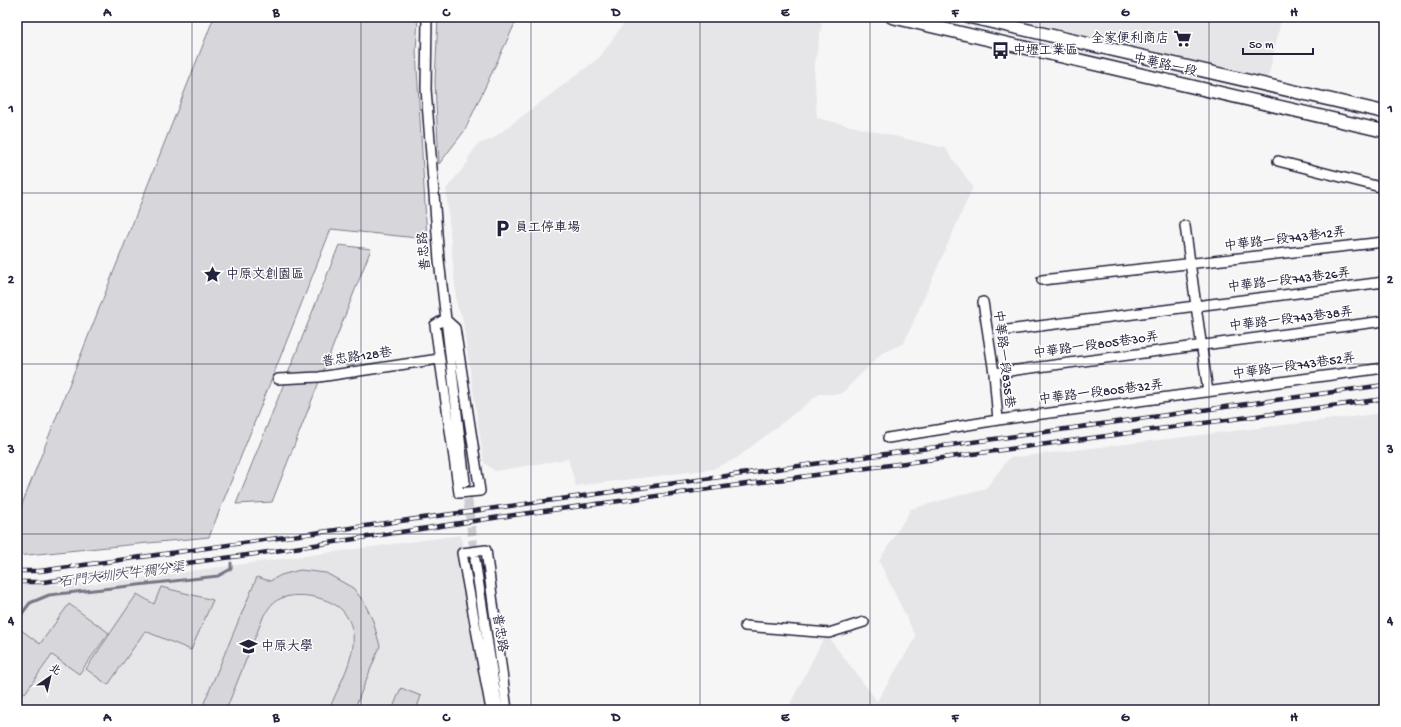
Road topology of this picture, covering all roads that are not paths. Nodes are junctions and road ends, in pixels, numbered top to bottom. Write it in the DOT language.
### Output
graph roads {
  1 [pos="427,17"];
  2 [pos="892,17"];
  3 [pos="970,17"];
  4 [pos="1384,112"];
  5 [pos="1384,131"];
  6 [pos="1278,161"];
  7 [pos="1384,188"];
  8 [pos="1185,226"];
  9 [pos="1384,242"];
  10 [pos="1190,265"];
  11 [pos="1042,280"];
  12 [pos="1384,282"];
  13 [pos="983,302"];
  14 [pos="1197,305"];
  15 [pos="445,319"];
  16 [pos="1384,321"];
  17 [pos="1008,330"];
  18 [pos="1202,345"];
  19 [pos="439,359"];
  20 [pos="1384,368"];
  21 [pos="994,373"];
  22 [pos="278,379"];
  23 [pos="1208,392"];
  24 [pos="998,420"];
  25 [pos="888,438"];
  26 [pos="465,482"];
  27 [pos="475,560"];
  28 [pos="864,622"];
  29 [pos="745,626"];
  30 [pos="491,710"];
  31 [pos="498,710"];
  32 [pos="507,710"];
  1 -- 15 [label="street, 普忠路"];
  2 -- 5 [label="main road, 中華路一段"];
  3 -- 4 [label="main road, 中華路一段"];
  6 -- 7 [label="street"];
  8 -- 10 [label="street"];
  9 -- 10 [label="street, 中華路一段743巷12弄"];
  10 -- 11 [label="street, 中華路一段743巷12弄"];
  10 -- 14 [label="street"];
  12 -- 14 [label="street, 中華路一段743巷26弄"];
  13 -- 21 [label="street, 中華路一段835巷"];
  14 -- 17 [label="street, 中華路一段743巷26弄"];
  14 -- 18 [label="street"];
  15 -- 19 [label="street"];
  15 -- 19 [label="street"];
  15 -- 26 [label="street, 普忠路"];
  16 -- 18 [label="street, 中華路一段743巷38弄"];
  18 -- 21 [label="street, 中華路一段805巷30弄"];
  18 -- 23 [label="street"];
  19 -- 22 [label="street, 普忠路128巷"];
  20 -- 23 [label="street, 中華路一段743巷52弄"];
  21 -- 24 [label="street, 中華路一段835巷"];
  23 -- 24 [label="street, 中華路一段805巷32弄"];
  24 -- 25 [label="street, 中華路一段805巷32弄"];
  27 -- 31 [label="street, 普忠路"];
  28 -- 29 [label="street"];
  30 -- 32 [label="street"];
}
